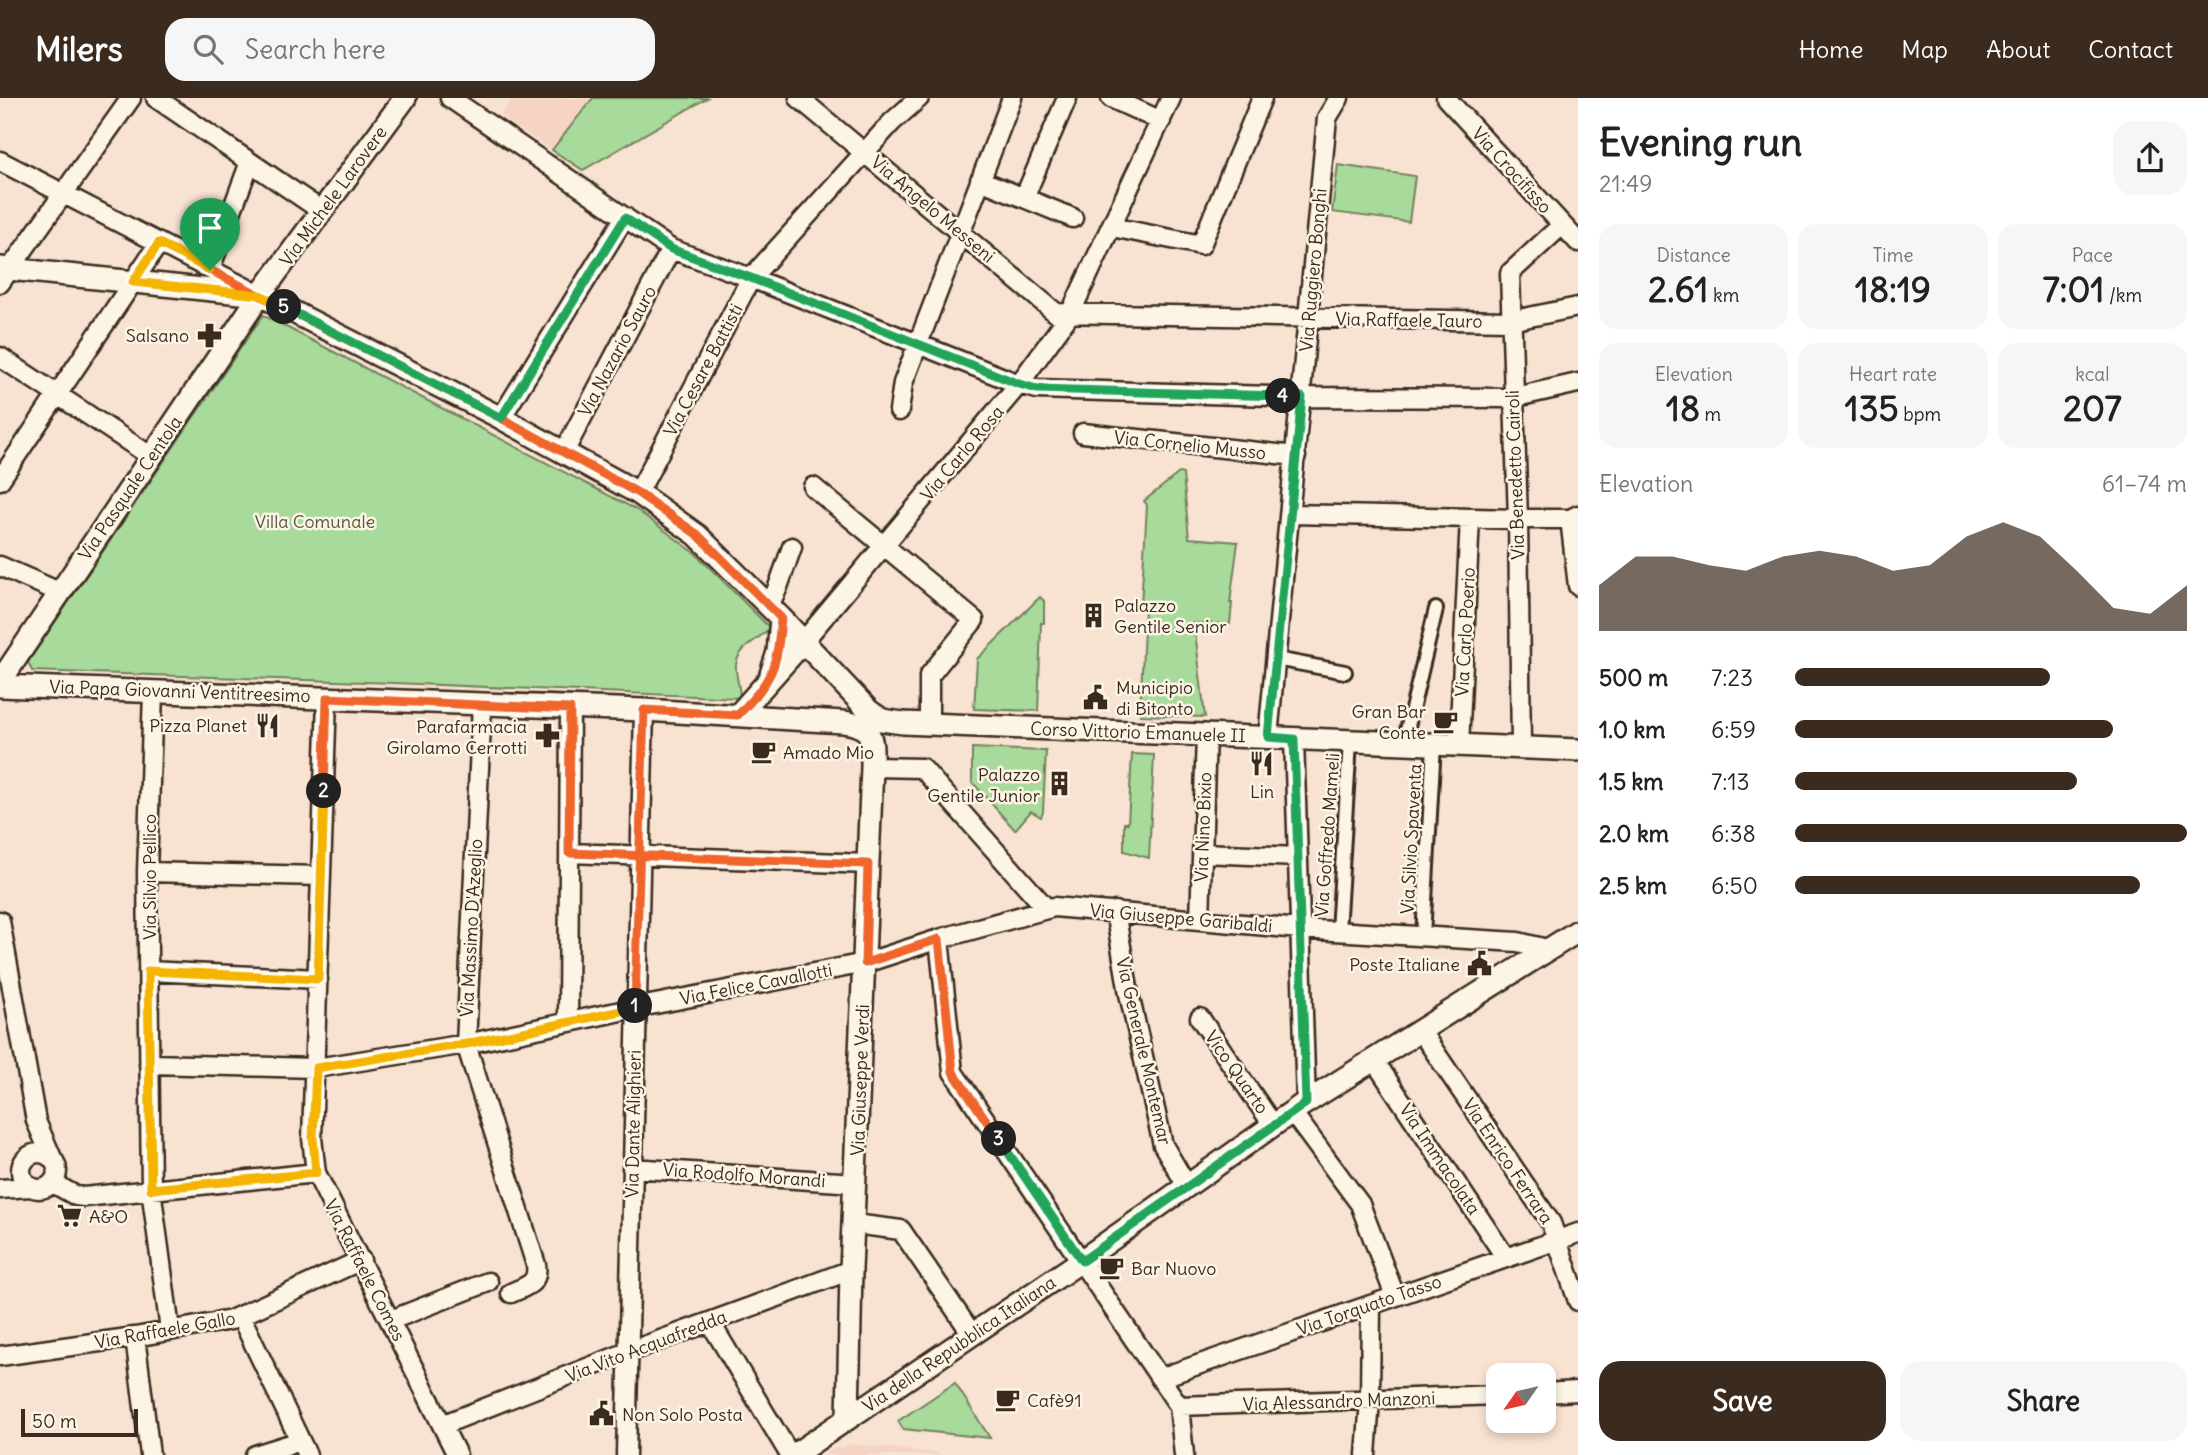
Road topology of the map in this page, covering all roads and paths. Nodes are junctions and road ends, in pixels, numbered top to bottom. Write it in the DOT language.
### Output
graph roads {
  1 [pos="131,98"];
  2 [pos="156,98"];
  3 [pos="405,98"];
  4 [pos="450,98"];
  5 [pos="799,98"];
  6 [pos="919,98"];
  7 [pos="1012,98"];
  8 [pos="1066,98"];
  9 [pos="1111,98"];
  10 [pos="1171,98"];
  11 [pos="1262,98"];
  12 [pos="1339,98"];
  13 [pos="1446,98"];
  14 [pos="1161,121"];
  15 [pos="865,152"];
  16 [pos="0,161"];
  17 [pos="250,162"];
  18 [pos="980,180"];
  19 [pos="63,194"];
  20 [pos="1024,198"];
  21 [pos="322,211"];
  22 [pos="625,218"];
  23 [pos="1073,218"];
  24 [pos="1562,225"];
  25 [pos="1112,227"];
  26 [pos="960,232"];
  27 [pos="159,243"];
  28 [pos="1578,243"];
  29 [pos="671,249"];
  30 [pos="210,270"];
  31 [pos="3,273"];
  32 [pos="751,278"];
  33 [pos="133,282"];
  34 [pos="260,295"];
  35 [pos="1578,307"];
  36 [pos="1070,314"];
  37 [pos="1309,318"];
  38 [pos="1510,321"];
  39 [pos="917,344"];
  40 [pos="0,356"];
  41 [pos="1578,383"];
  42 [pos="1019,384"];
  43 [pos="57,396"];
  44 [pos="1302,397"];
  45 [pos="1512,398"];
  46 [pos="899,411"];
  47 [pos="501,418"];
  48 [pos="1083,433"];
  49 [pos="564,452"];
  50 [pos="1296,456"];
  51 [pos="152,457"];
  52 [pos="0,480"];
  53 [pos="813,486"];
  54 [pos="638,493"];
  55 [pos="1291,514"];
  56 [pos="1574,517"];
  57 [pos="1470,518"];
  58 [pos="1518,519"];
  59 [pos="884,546"];
  60 [pos="792,547"];
  61 [pos="0,566"];
  62 [pos="1578,586"];
  63 [pos="59,592"];
  64 [pos="1436,609"];
  65 [pos="775,612"];
  66 [pos="803,642"];
  67 [pos="1276,659"];
  68 [pos="1345,672"];
  69 [pos="769,679"];
  70 [pos="0,684"];
  71 [pos="153,692"];
  72 [pos="327,698"];
  73 [pos="482,705"];
  74 [pos="570,709"];
  75 [pos="644,710"];
  76 [pos="738,715"];
  77 [pos="929,724"];
  78 [pos="1206,735"];
  79 [pos="1268,737"];
  80 [pos="1294,739"];
  81 [pos="1350,742"];
  82 [pos="1404,743"];
  83 [pos="1434,744"];
  84 [pos="1459,745"];
  85 [pos="1521,747"];
  86 [pos="1578,750"];
  87 [pos="872,755"];
  88 [pos="569,853"];
  89 [pos="1202,853"];
  90 [pos="640,856"];
  91 [pos="1298,857"];
  92 [pos="868,864"];
  93 [pos="147,872"];
  94 [pos="321,876"];
  95 [pos="1046,908"];
  96 [pos="1115,911"];
  97 [pos="1200,920"];
  98 [pos="0,922"];
  99 [pos="1300,929"];
  100 [pos="1338,931"];
  101 [pos="1578,931"];
  102 [pos="1423,936"];
  103 [pos="939,939"];
  104 [pos="1547,949"];
  105 [pos="865,963"];
  106 [pos="148,971"];
  107 [pos="5,972"];
  108 [pos="318,979"];
  109 [pos="635,1008"];
  110 [pos="1200,1018"];
  111 [pos="568,1022"];
  112 [pos="1420,1030"];
  113 [pos="466,1044"];
  114 [pos="1374,1060"];
  115 [pos="149,1064"];
  116 [pos="316,1068"];
  117 [pos="1299,1108"];
  118 [pos="36,1121"];
  119 [pos="1273,1125"];
  120 [pos="52,1158"];
  121 [pos="25,1160"];
  122 [pos="632,1168"];
  123 [pos="316,1173"];
  124 [pos="0,1182"];
  125 [pos="855,1182"];
  126 [pos="52,1183"];
  127 [pos="1187,1186"];
  128 [pos="32,1187"];
  129 [pos="0,1189"];
  130 [pos="151,1189"];
  131 [pos="854,1224"];
  132 [pos="1578,1233"];
  133 [pos="1558,1239"];
  134 [pos="1506,1258"];
  135 [pos="361,1260"];
  136 [pos="1082,1261"];
  137 [pos="850,1270"];
  138 [pos="488,1282"];
  139 [pos="511,1293"];
  140 [pos="1395,1296"];
  141 [pos="1578,1301"];
  142 [pos="1371,1305"];
  143 [pos="241,1317"];
  144 [pos="391,1320"];
  145 [pos="710,1322"];
  146 [pos="170,1330"];
  147 [pos="972,1334"];
  148 [pos="135,1337"];
  149 [pos="628,1352"];
  150 [pos="0,1356"];
  151 [pos="1160,1378"];
  152 [pos="1578,1391"];
  153 [pos="1556,1392"];
  154 [pos="1486,1395"];
  155 [pos="1370,1400"];
  156 [pos="1179,1406"];
  157 [pos="848,1418"];
  158 [pos="442,1425"];
  159 [pos="303,1448"];
  160 [pos="150,1455"];
  161 [pos="255,1455"];
  162 [pos="457,1455"];
  163 [pos="626,1455"];
  164 [pos="792,1455"];
  165 [pos="1184,1455"];
  166 [pos="1366,1455"];
  1 -- 19 [label="street"];
  2 -- 17 [label="street"];
  3 -- 21 [label="street, Via Michele Larovere"];
  4 -- 22 [label="street"];
  5 -- 15 [label="street, Via Angelo Messeni"];
  6 -- 15 [label="street, Via Cesare Battisti"];
  7 -- 18 [label="street"];
  8 -- 20 [label="street"];
  9 -- 14 [label="street"];
  10 -- 14 [label="street, Via Carlo Rosa"];
  11 -- 25 [label="street"];
  12 -- 37 [label="street, Via Ruggiero Bonghi"];
  13 -- 24 [label="street, Via Crocifisso"];
  14 -- 25 [label="street, Via Carlo Rosa"];
  15 -- 26 [label="street, Via Angelo Messeni"];
  15 -- 32 [label="street, Via Cesare Battisti"];
  16 -- 19 [label="street"];
  17 -- 21 [label="street"];
  17 -- 30 [label="street"];
  18 -- 20 [label="street"];
  18 -- 26 [label="street"];
  19 -- 27 [label="street"];
  19 -- 31 [label="street"];
  20 -- 23 [label="street"];
  21 -- 34 [label="street, Via Michele Larovere"];
  22 -- 29 [label="street"];
  22 -- 47 [label="street"];
  24 -- 28 [label="street, Via Crocifisso"];
  24 -- 38 [label="street, Via Benedetto Cairoli"];
  25 -- 36 [label="street, Via Carlo Rosa"];
  26 -- 36 [label="street, Via Angelo Messeni"];
  26 -- 39 [label="street"];
  27 -- 30 [label="street"];
  27 -- 33 [label="street"];
  29 -- 32 [label="street"];
  29 -- 49 [label="street, Via Nazario Sauro"];
  30 -- 34 [label="street"];
  31 -- 33 [label="street"];
  32 -- 39 [label="street"];
  32 -- 54 [label="street, Via Cesare Battisti"];
  33 -- 34 [label="street"];
  33 -- 43 [label="street"];
  34 -- 47 [label="street"];
  34 -- 51 [label="street, Via Pasquale Centola"];
  35 -- 38 [label="street, Via Raffaele Tauro"];
  36 -- 37 [label="street, Via Raffaele Tauro"];
  36 -- 42 [label="street, Via Carlo Rosa"];
  37 -- 38 [label="street, Via Raffaele Tauro"];
  37 -- 44 [label="street, Via Ruggiero Bonghi"];
  38 -- 45 [label="street, Via Benedetto Cairoli"];
  39 -- 42 [label="street"];
  39 -- 46 [label="street"];
  40 -- 43 [label="street"];
  41 -- 45 [label="street"];
  42 -- 44 [label="street"];
  42 -- 59 [label="street, Via Carlo Rosa"];
  43 -- 51 [label="street"];
  43 -- 52 [label="street"];
  44 -- 45 [label="street"];
  44 -- 50 [label="street, Via Ruggiero Bonghi"];
  45 -- 58 [label="street, Via Benedetto Cairoli"];
  47 -- 49 [label="street"];
  48 -- 50 [label="street, Via Cornelio Musso"];
  49 -- 54 [label="street"];
  50 -- 55 [label="street, Via Ruggiero Bonghi"];
  51 -- 63 [label="street, Via Pasquale Centola"];
  53 -- 59 [label="street"];
  54 -- 65 [label="street"];
  55 -- 57 [label="street"];
  55 -- 67 [label="street, Via Ruggiero Bonghi"];
  56 -- 58 [label="street"];
  56 -- 62 [label="street"];
  57 -- 58 [label="street"];
  57 -- 84 [label="street, Via Carlo Poerio"];
  58 -- 85 [label="street, Via Benedetto Cairoli"];
  59 -- 66 [label="street, Via Carlo Rosa"];
  59 -- 77 [label="street"];
  60 -- 65 [label="street"];
  61 -- 63 [label="street"];
  63 -- 70 [label="street, Via Pasquale Centola"];
  64 -- 82 [label="street"];
  65 -- 66 [label="street"];
  65 -- 69 [label="street"];
  66 -- 69 [label="street"];
  66 -- 77 [label="street, Corso Vittorio Emanuele II"];
  67 -- 68 [label="street"];
  67 -- 79 [label="street, Via Ruggiero Bonghi"];
  69 -- 76 [label="street"];
  70 -- 71 [label="street, Via Papa Giovanni Ventitreesimo"];
  71 -- 72 [label="street, Via Papa Giovanni Ventitreesimo"];
  71 -- 93 [label="street, Via Silvio Pellico"];
  72 -- 73 [label="street, Via Papa Giovanni Ventitreesimo"];
  72 -- 94 [label="street, Via Raffaele Comes"];
  73 -- 74 [label="street, Via Papa Giovanni Ventitreesimo"];
  73 -- 113 [label="street, Via Massimo D'Azeglio"];
  74 -- 75 [label="street, Via Papa Giovanni Ventitreesimo"];
  74 -- 88 [label="street"];
  75 -- 76 [label="street, Via Papa Giovanni Ventitreesimo"];
  75 -- 90 [label="street, Via Dante Alighieri"];
  76 -- 87 [label="street, Via Papa Giovanni Ventitreesimo"];
  77 -- 78 [label="street, Corso Vittorio Emanuele II"];
  77 -- 87 [label="street"];
  78 -- 79 [label="street, Corso Vittorio Emanuele II"];
  78 -- 89 [label="street, Via Nino Bixio"];
  79 -- 80 [label="street, Corso Vittorio Emanuele II"];
  80 -- 81 [label="street, Corso Vittorio Emanuele II"];
  80 -- 91 [label="street"];
  81 -- 82 [label="street, Corso Vittorio Emanuele II"];
  81 -- 100 [label="street, Via Goffredo Mameli"];
  82 -- 83 [label="street, Corso Vittorio Emanuele II"];
  83 -- 84 [label="street, Corso Vittorio Emanuele II"];
  83 -- 102 [label="street, Via Silvio Spaventa"];
  84 -- 85 [label="street, Corso Vittorio Emanuele II"];
  85 -- 86 [label="street, Corso Vittorio Emanuele II"];
  87 -- 92 [label="street, Via Giuseppe Verdi"];
  87 -- 95 [label="street"];
  88 -- 90 [label="street"];
  88 -- 111 [label="street"];
  89 -- 91 [label="street"];
  89 -- 97 [label="street, Via Nino Bixio"];
  90 -- 92 [label="street"];
  90 -- 109 [label="street, Via Dante Alighieri"];
  91 -- 99 [label="street"];
  92 -- 105 [label="street, Via Giuseppe Verdi"];
  93 -- 94 [label="street"];
  93 -- 106 [label="street, Via Silvio Pellico"];
  94 -- 108 [label="street, Via Raffaele Comes"];
  95 -- 96 [label="street, Via Giuseppe Garibaldi"];
  95 -- 103 [label="street, Via Giuseppe Garibaldi"];
  96 -- 97 [label="street, Via Giuseppe Garibaldi"];
  96 -- 127 [label="street, Via Generale Montemar"];
  97 -- 99 [label="street, Via Giuseppe Garibaldi"];
  98 -- 107 [label="street"];
  99 -- 100 [label="street, Via Giuseppe Garibaldi"];
  99 -- 117 [label="street"];
  100 -- 102 [label="street, Via Giuseppe Garibaldi"];
  101 -- 104 [label="street, Via della Repubblica Italiana"];
  102 -- 104 [label="street, Via Giuseppe Garibaldi"];
  103 -- 105 [label="street, Via Giuseppe Garibaldi"];
  103 -- 136 [label="street"];
  104 -- 112 [label="street, Via della Repubblica Italiana"];
  105 -- 109 [label="street, Via Felice Cavallotti"];
  105 -- 125 [label="street, Via Giuseppe Verdi"];
  106 -- 108 [label="street"];
  106 -- 115 [label="street, Via Silvio Pellico"];
  107 -- 118 [label="street"];
  108 -- 116 [label="street, Via Raffaele Comes"];
  109 -- 111 [label="street, Via Felice Cavallotti"];
  109 -- 122 [label="street, Via Dante Alighieri"];
  110 -- 119 [label="street, Vico Quarto"];
  111 -- 113 [label="street, Via Felice Cavallotti"];
  112 -- 114 [label="street, Via della Repubblica Italiana"];
  112 -- 133 [label="street, Via Enrico Ferrara"];
  113 -- 116 [label="street, Via Felice Cavallotti"];
  113 -- 139 [label="street, Via Massimo D'Azeglio"];
  114 -- 117 [label="street, Via della Repubblica Italiana"];
  114 -- 134 [label="street, Via Immacolata"];
  115 -- 116 [label="street, Via Felice Cavallotti"];
  115 -- 130 [label="street, Via Silvio Pellico"];
  116 -- 123 [label="street, Via Raffaele Comes"];
  117 -- 119 [label="street, Via della Repubblica Italiana"];
  117 -- 140 [label="street"];
  118 -- 120 [label="street"];
  118 -- 121 [label="street"];
  119 -- 127 [label="street, Via della Repubblica Italiana"];
  120 -- 121 [label="street"];
  120 -- 126 [label="street"];
  121 -- 124 [label="street"];
  121 -- 128 [label="street"];
  122 -- 125 [label="street, Via Rodolfo Morandi"];
  122 -- 149 [label="street, Via Dante Alighieri"];
  123 -- 130 [label="street"];
  123 -- 135 [label="street, Via Raffaele Comes"];
  125 -- 131 [label="street, Via Giuseppe Verdi"];
  126 -- 128 [label="street"];
  126 -- 130 [label="street"];
  127 -- 136 [label="street, Via della Repubblica Italiana"];
  128 -- 129 [label="street"];
  130 -- 146 [label="street, Via Silvio Pellico"];
  131 -- 137 [label="street, Via Giuseppe Verdi"];
  131 -- 147 [label="street"];
  132 -- 133 [label="street, Via Torquato Tasso"];
  133 -- 134 [label="street, Via Torquato Tasso"];
  133 -- 141 [label="street, Via Enrico Ferrara"];
  134 -- 140 [label="street, Via Torquato Tasso"];
  135 -- 143 [label="street, Via Raffaele Gallo"];
  135 -- 144 [label="street, Via Raffaele Comes"];
  136 -- 147 [label="street, Via della Repubblica Italiana"];
  136 -- 151 [label="street"];
  137 -- 145 [label="street, Via Vito Acquafredda"];
  137 -- 157 [label="street, Via Giuseppe Verdi"];
  138 -- 144 [label="street"];
  140 -- 142 [label="street, Via Torquato Tasso"];
  142 -- 151 [label="street, Via Torquato Tasso"];
  142 -- 155 [label="street"];
  143 -- 146 [label="street, Via Raffaele Gallo"];
  143 -- 159 [label="street"];
  144 -- 158 [label="street, Via Raffaele Comes"];
  145 -- 149 [label="street, Via Vito Acquafredda"];
  145 -- 164 [label="street"];
  146 -- 148 [label="street, Via Raffaele Gallo"];
  147 -- 157 [label="street, Via della Repubblica Italiana"];
  148 -- 150 [label="street, Via Raffaele Gallo"];
  148 -- 160 [label="street"];
  149 -- 158 [label="street, Via Vito Acquafredda"];
  149 -- 163 [label="street, Via Dante Alighieri"];
  151 -- 156 [label="street"];
  152 -- 153 [label="street"];
  154 -- 155 [label="street, Via Alessandro Manzoni"];
  155 -- 156 [label="street, Via Alessandro Manzoni"];
  155 -- 166 [label="street"];
  156 -- 165 [label="street"];
  157 -- 164 [label="street, Via della Repubblica Italiana"];
  158 -- 162 [label="street, Via Raffaele Comes"];
  159 -- 161 [label="street"];
}
